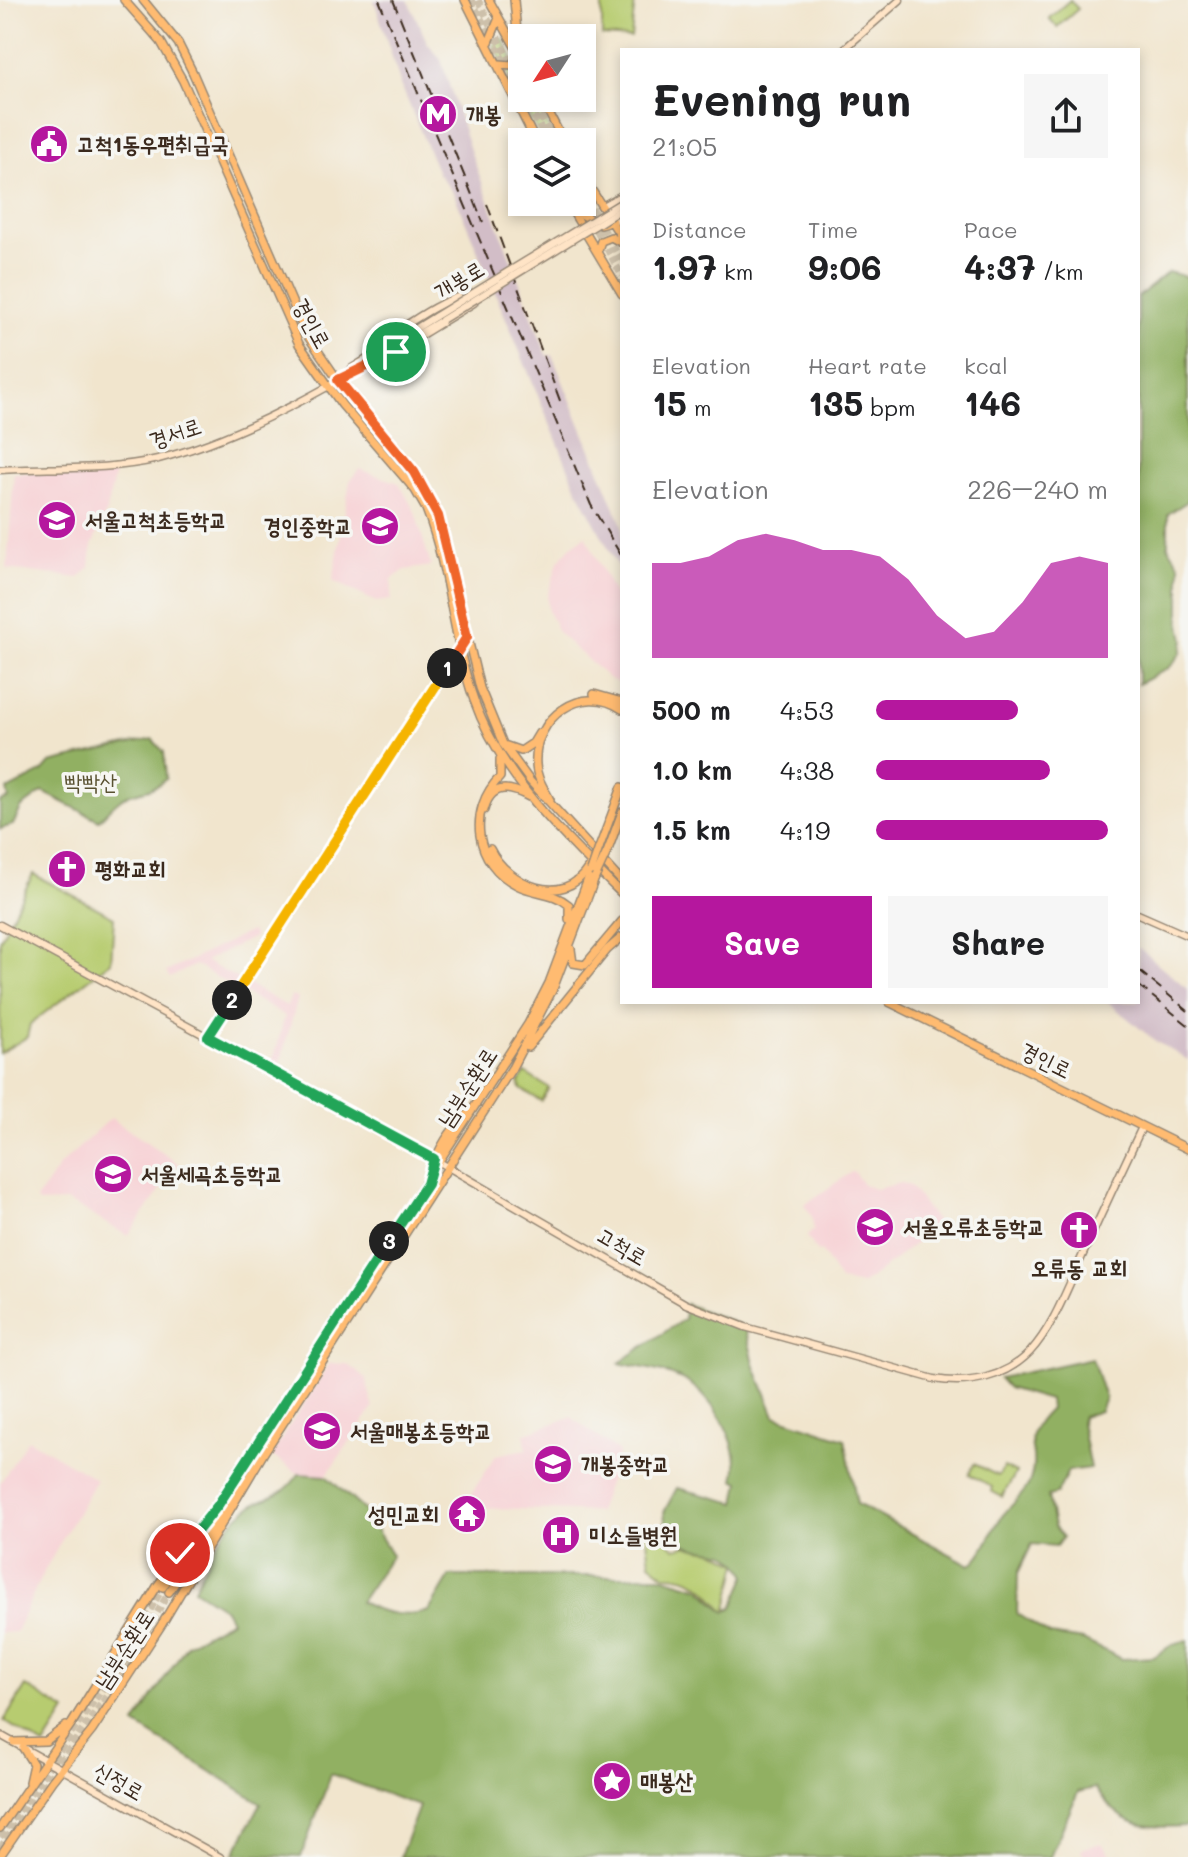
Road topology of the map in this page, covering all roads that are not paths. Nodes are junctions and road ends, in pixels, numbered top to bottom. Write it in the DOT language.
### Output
graph roads {
  1 [pos="124,0"];
  2 [pos="143,0"];
  3 [pos="465,0"];
  4 [pos="489,0"];
  5 [pos="514,0"];
  6 [pos="900,0"];
  7 [pos="499,18"];
  8 [pos="517,24"];
  9 [pos="508,34"];
  10 [pos="491,35"];
  11 [pos="489,45"];
  12 [pos="845,48"];
  13 [pos="500,64"];
  14 [pos="508,65"];
  15 [pos="508,77"];
  16 [pos="596,194"];
  17 [pos="620,196"];
  18 [pos="620,203"];
  19 [pos="604,205"];
  20 [pos="620,210"];
  21 [pos="576,216"];
  22 [pos="585,216"];
  23 [pos="620,218"];
  24 [pos="613,221"];
  25 [pos="620,236"];
  26 [pos="620,239"];
  27 [pos="598,250"];
  28 [pos="620,290"];
  29 [pos="439,318"];
  30 [pos="390,343"];
  31 [pos="388,353"];
  32 [pos="347,375"];
  33 [pos="338,380"];
  34 [pos="329,384"];
  35 [pos="0,470"];
  36 [pos="467,637"];
  37 [pos="461,647"];
  38 [pos="620,701"];
  39 [pos="620,708"];
  40 [pos="500,747"];
  41 [pos="620,792"];
  42 [pos="534,800"];
  43 [pos="554,809"];
  44 [pos="620,818"];
  45 [pos="620,824"];
  46 [pos="616,829"];
  47 [pos="591,873"];
  48 [pos="618,879"];
  49 [pos="1140,915"];
  50 [pos="620,923"];
  51 [pos="0,925"];
  52 [pos="1188,936"];
  53 [pos="620,939"];
  54 [pos="568,942"];
  55 [pos="893,1004"];
  56 [pos="208,1037"];
  57 [pos="512,1068"];
  58 [pos="1142,1127"];
  59 [pos="1188,1149"];
  60 [pos="441,1163"];
  61 [pos="265,1451"];
  62 [pos="218,1505"];
  63 [pos="80,1708"];
  64 [pos="72,1723"];
  65 [pos="0,1735"];
  66 [pos="88,1736"];
  67 [pos="14,1742"];
  68 [pos="23,1748"];
  69 [pos="47,1760"];
  70 [pos="61,1769"];
  71 [pos="27,1789"];
  72 [pos="0,1828"];
  73 [pos="0,1856"];
  74 [pos="220,1857"];
  1 -- 34 [label="main road, 경인로"];
  2 -- 33 [label="main road, 경인로"];
  3 -- 11 [label="main road"];
  4 -- 7 [label="main road"];
  5 -- 8 [label="main road"];
  6 -- 12 [label="main road"];
  7 -- 9 [label="main road"];
  7 -- 10 [label="main road"];
  9 -- 10 [label="main road"];
  10 -- 11 [label="main road"];
  11 -- 13 [label="main road"];
  13 -- 14 [label="main road"];
  13 -- 15 [label="main road"];
  16 -- 19 [label="main road"];
  17 -- 19 [label="main road"];
  18 -- 29 [label="main road, 개봉로, bridge"];
  19 -- 24 [label="main road"];
  20 -- 29 [label="main road, 개봉로, bridge"];
  21 -- 27 [label="main road"];
  22 -- 24 [label="main road"];
  23 -- 24 [label="main road"];
  24 -- 25 [label="main road"];
  26 -- 27 [label="main road"];
  27 -- 28 [label="main road"];
  29 -- 30 [label="main road, 개봉로"];
  29 -- 31 [label="main road, 개봉로"];
  30 -- 31 [label="main road"];
  30 -- 32 [label="main road, 개봉로"];
  31 -- 32 [label="main road, 개봉로"];
  32 -- 33 [label="main road, 경서로"];
  33 -- 34 [label="main road, 경서로"];
  33 -- 36 [label="main road, 경인로"];
  34 -- 35 [label="main road, 경서로"];
  34 -- 37 [label="main road, 경인로"];
  36 -- 37 [label="main road"];
  36 -- 40 [label="main road, 경인로"];
  37 -- 40 [label="main road, 경인로"];
  37 -- 56 [label="main road"];
  38 -- 40 [label="main road"];
  39 -- 43 [label="main road"];
  40 -- 42 [label="main road, 경인로"];
  40 -- 43 [label="main road, 경인로"];
  40 -- 54 [label="main road"];
  41 -- 47 [label="main road, 남부순환로, bridge"];
  42 -- 47 [label="main road"];
  42 -- 48 [label="main road, 경인로"];
  43 -- 48 [label="main road, 경인로"];
  44 -- 46 [label="main road, 남부순환로"];
  45 -- 46 [label="main road"];
  46 -- 47 [label="main road, 남부순환로, bridge"];
  47 -- 54 [label="main road, 남부순환로"];
  49 -- 52 [label="main road"];
  50 -- 54 [label="main road"];
  51 -- 56 [label="main road, 고척로"];
  53 -- 57 [label="main road"];
  54 -- 57 [label="main road, 남부순환로"];
  54 -- 60 [label="main road, 남부순환로"];
  55 -- 58 [label="main road, 경인로"];
  56 -- 60 [label="main road, 고척로"];
  57 -- 60 [label="main road, 남부순환로"];
  58 -- 59 [label="main road, 경인로"];
  58 -- 60 [label="main road, 고척로"];
  60 -- 61 [label="main road, 남부순환로"];
  60 -- 62 [label="main road, 남부순환로"];
  61 -- 62 [label="main road, 남부순환로"];
  61 -- 66 [label="main road, 남부순환로"];
  62 -- 63 [label="main road, 남부순환로"];
  63 -- 64 [label="main road, 남부순환로"];
  63 -- 67 [label="main road"];
  64 -- 66 [label="main road"];
  64 -- 69 [label="main road, 남부순환로"];
  65 -- 67 [label="main road, 신정로"];
  66 -- 70 [label="main road, 남부순환로"];
  67 -- 68 [label="main road, 신정로"];
  68 -- 69 [label="main road, 신정로"];
  68 -- 71 [label="main road"];
  69 -- 70 [label="main road, 신정로"];
  69 -- 71 [label="main road, 남부순환로"];
  70 -- 73 [label="main road, 남부순환로"];
  70 -- 74 [label="main road, 신정로"];
  71 -- 72 [label="main road, 남부순환로"];
}
